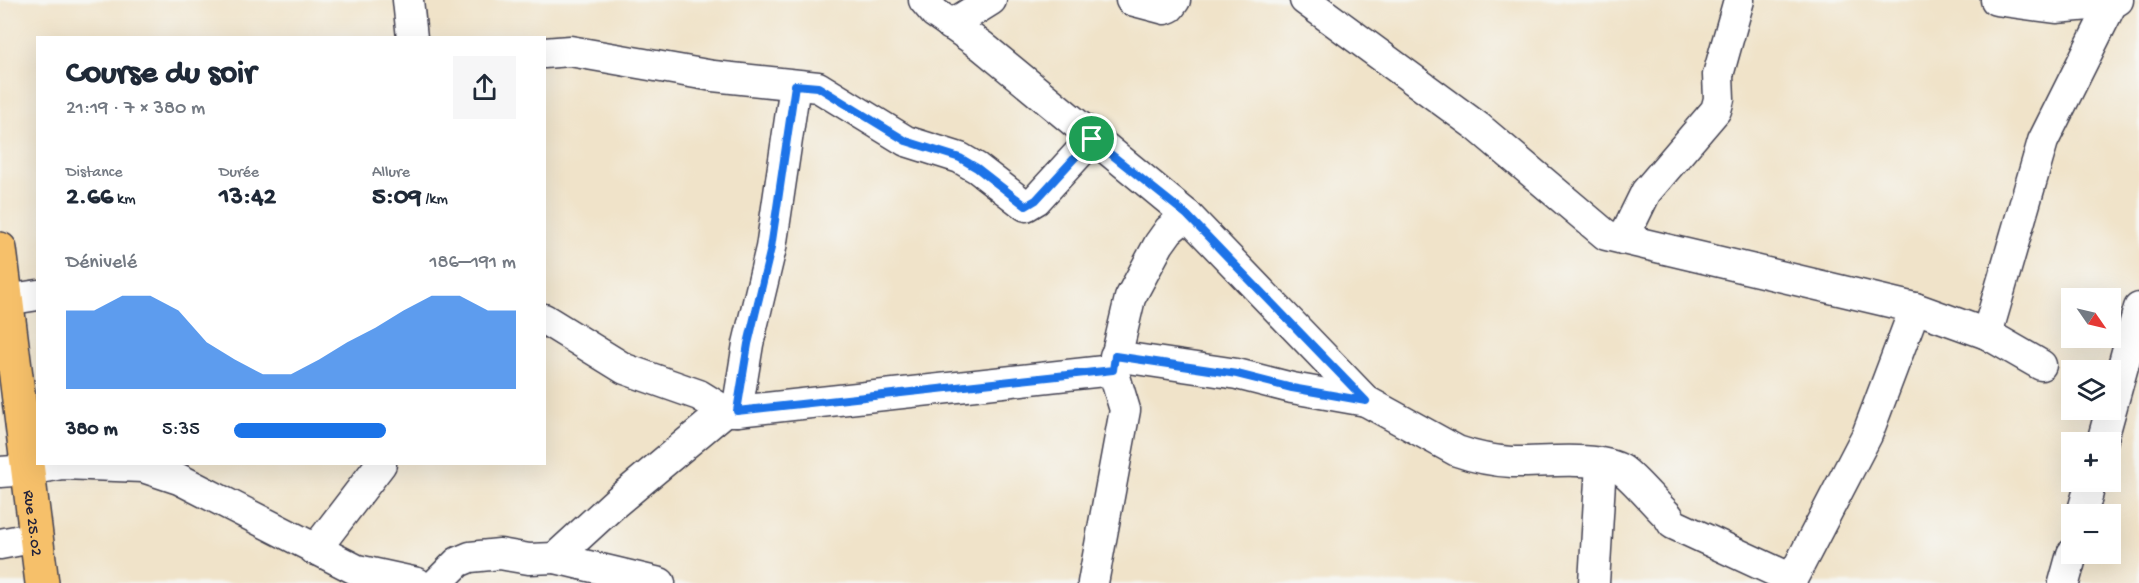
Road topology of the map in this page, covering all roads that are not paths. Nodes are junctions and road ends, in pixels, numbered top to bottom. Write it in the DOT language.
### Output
graph roads {
  1 [pos="408,0"];
  2 [pos="924,0"];
  3 [pos="991,0"];
  4 [pos="1131,0"];
  5 [pos="1175,0"];
  6 [pos="1305,0"];
  7 [pos="1739,0"];
  8 [pos="1996,0"];
  9 [pos="2115,2"];
  10 [pos="2057,4"];
  11 [pos="951,25"];
  12 [pos="412,36"];
  13 [pos="546,53"];
  14 [pos="795,85"];
  15 [pos="1092,139"];
  16 [pos="1187,215"];
  17 [pos="1623,239"];
  18 [pos="0,249"];
  19 [pos="36,295"];
  20 [pos="6,300"];
  21 [pos="1915,308"];
  22 [pos="2139,308"];
  23 [pos="546,320"];
  24 [pos="1987,334"];
  25 [pos="1114,363"];
  26 [pos="2042,365"];
  27 [pos="1366,401"];
  28 [pos="731,411"];
  29 [pos="2105,432"];
  30 [pos="1601,464"];
  31 [pos="55,465"];
  32 [pos="89,465"];
  33 [pos="380,465"];
  34 [pos="14,471"];
  35 [pos="37,537"];
  36 [pos="0,544"];
  37 [pos="315,550"];
  38 [pos="555,558"];
  39 [pos="2069,564"];
  40 [pos="1791,581"];
  41 [pos="42,583"];
  42 [pos="417,583"];
  43 [pos="437,583"];
  44 [pos="660,583"];
  45 [pos="1092,583"];
  46 [pos="1593,583"];
  47 [pos="2064,583"];
  1 -- 12 [label="street"];
  2 -- 11 [label="street"];
  3 -- 11 [label="street"];
  4 -- 5 [label="street"];
  6 -- 17 [label="street"];
  7 -- 17 [label="street"];
  8 -- 10 [label="street"];
  9 -- 10 [label="street"];
  9 -- 24 [label="street"];
  11 -- 15 [label="street"];
  13 -- 14 [label="street"];
  14 -- 15 [label="street"];
  14 -- 28 [label="street"];
  15 -- 16 [label="street"];
  16 -- 25 [label="street"];
  16 -- 27 [label="street"];
  17 -- 21 [label="street"];
  18 -- 20 [label="main road, Rue 25.02"];
  19 -- 20 [label="street"];
  20 -- 34 [label="main road, Rue 25.02"];
  21 -- 24 [label="street"];
  21 -- 40 [label="street"];
  22 -- 29 [label="street"];
  23 -- 28 [label="street"];
  24 -- 26 [label="street"];
  25 -- 27 [label="street"];
  25 -- 28 [label="street"];
  25 -- 45 [label="street"];
  27 -- 30 [label="street"];
  28 -- 38 [label="street"];
  30 -- 40 [label="street"];
  30 -- 46 [label="street"];
  31 -- 34 [label="street"];
  32 -- 37 [label="street"];
  33 -- 37 [label="street"];
  34 -- 35 [label="main road, Rue 25.02"];
  35 -- 36 [label="street"];
  35 -- 41 [label="main road, Rue 25.02"];
  37 -- 42 [label="street"];
  38 -- 43 [label="street"];
  38 -- 44 [label="street"];
  39 -- 47 [label="street"];
}
